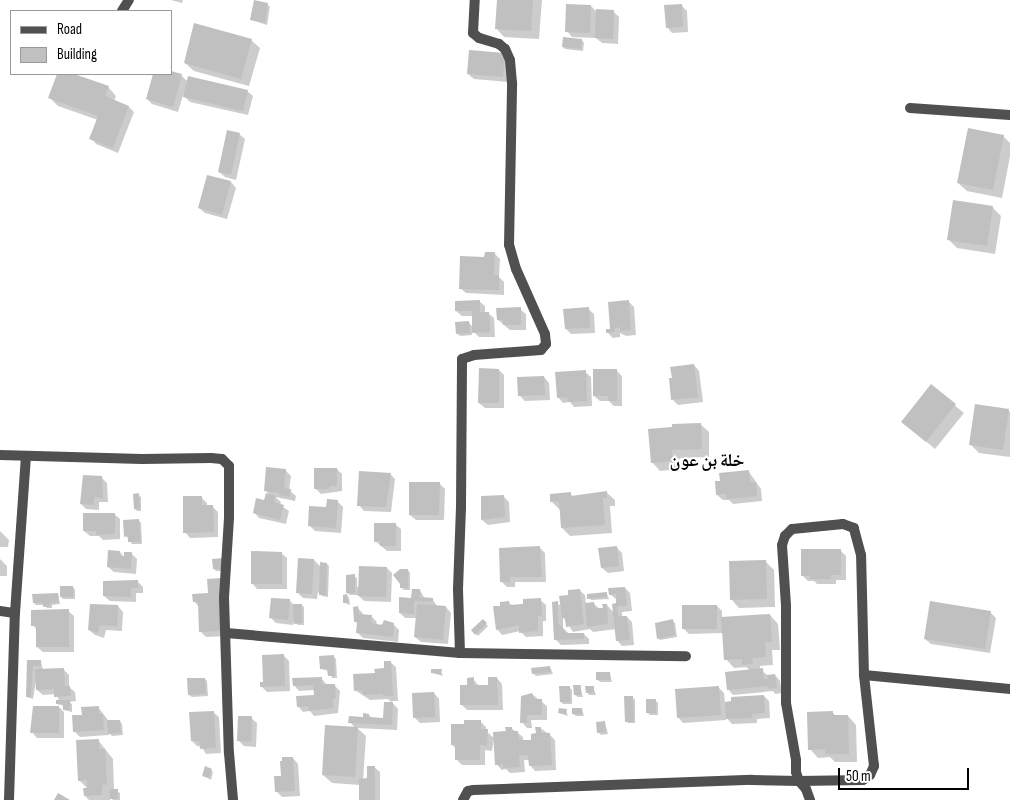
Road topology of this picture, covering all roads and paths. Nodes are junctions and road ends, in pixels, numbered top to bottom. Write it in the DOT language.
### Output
graph roads {
  1 [pos="475,0"];
  2 [pos="910,108"];
  3 [pos="1010,115"];
  4 [pos="0,455"];
  5 [pos="26,457"];
  6 [pos="0,611"];
  7 [pos="15,613"];
  8 [pos="226,633"];
  9 [pos="460,653"];
  10 [pos="686,656"];
  11 [pos="864,675"];
  12 [pos="1010,689"];
  13 [pos="799,781"];
  14 [pos="9,800"];
  15 [pos="233,800"];
  16 [pos="463,800"];
  17 [pos="810,800"];
  1 -- 9 [label="street"];
  2 -- 3 [label="street"];
  4 -- 5 [label="street"];
  5 -- 7 [label="street"];
  5 -- 8 [label="street"];
  6 -- 7 [label="street"];
  7 -- 14 [label="street"];
  8 -- 9 [label="street"];
  8 -- 15 [label="street"];
  9 -- 10 [label="street"];
  11 -- 12 [label="street"];
  11 -- 13 [label="street"];
  11 -- 13 [label="street"];
  13 -- 16 [label="street"];
  13 -- 17 [label="street"];
}
